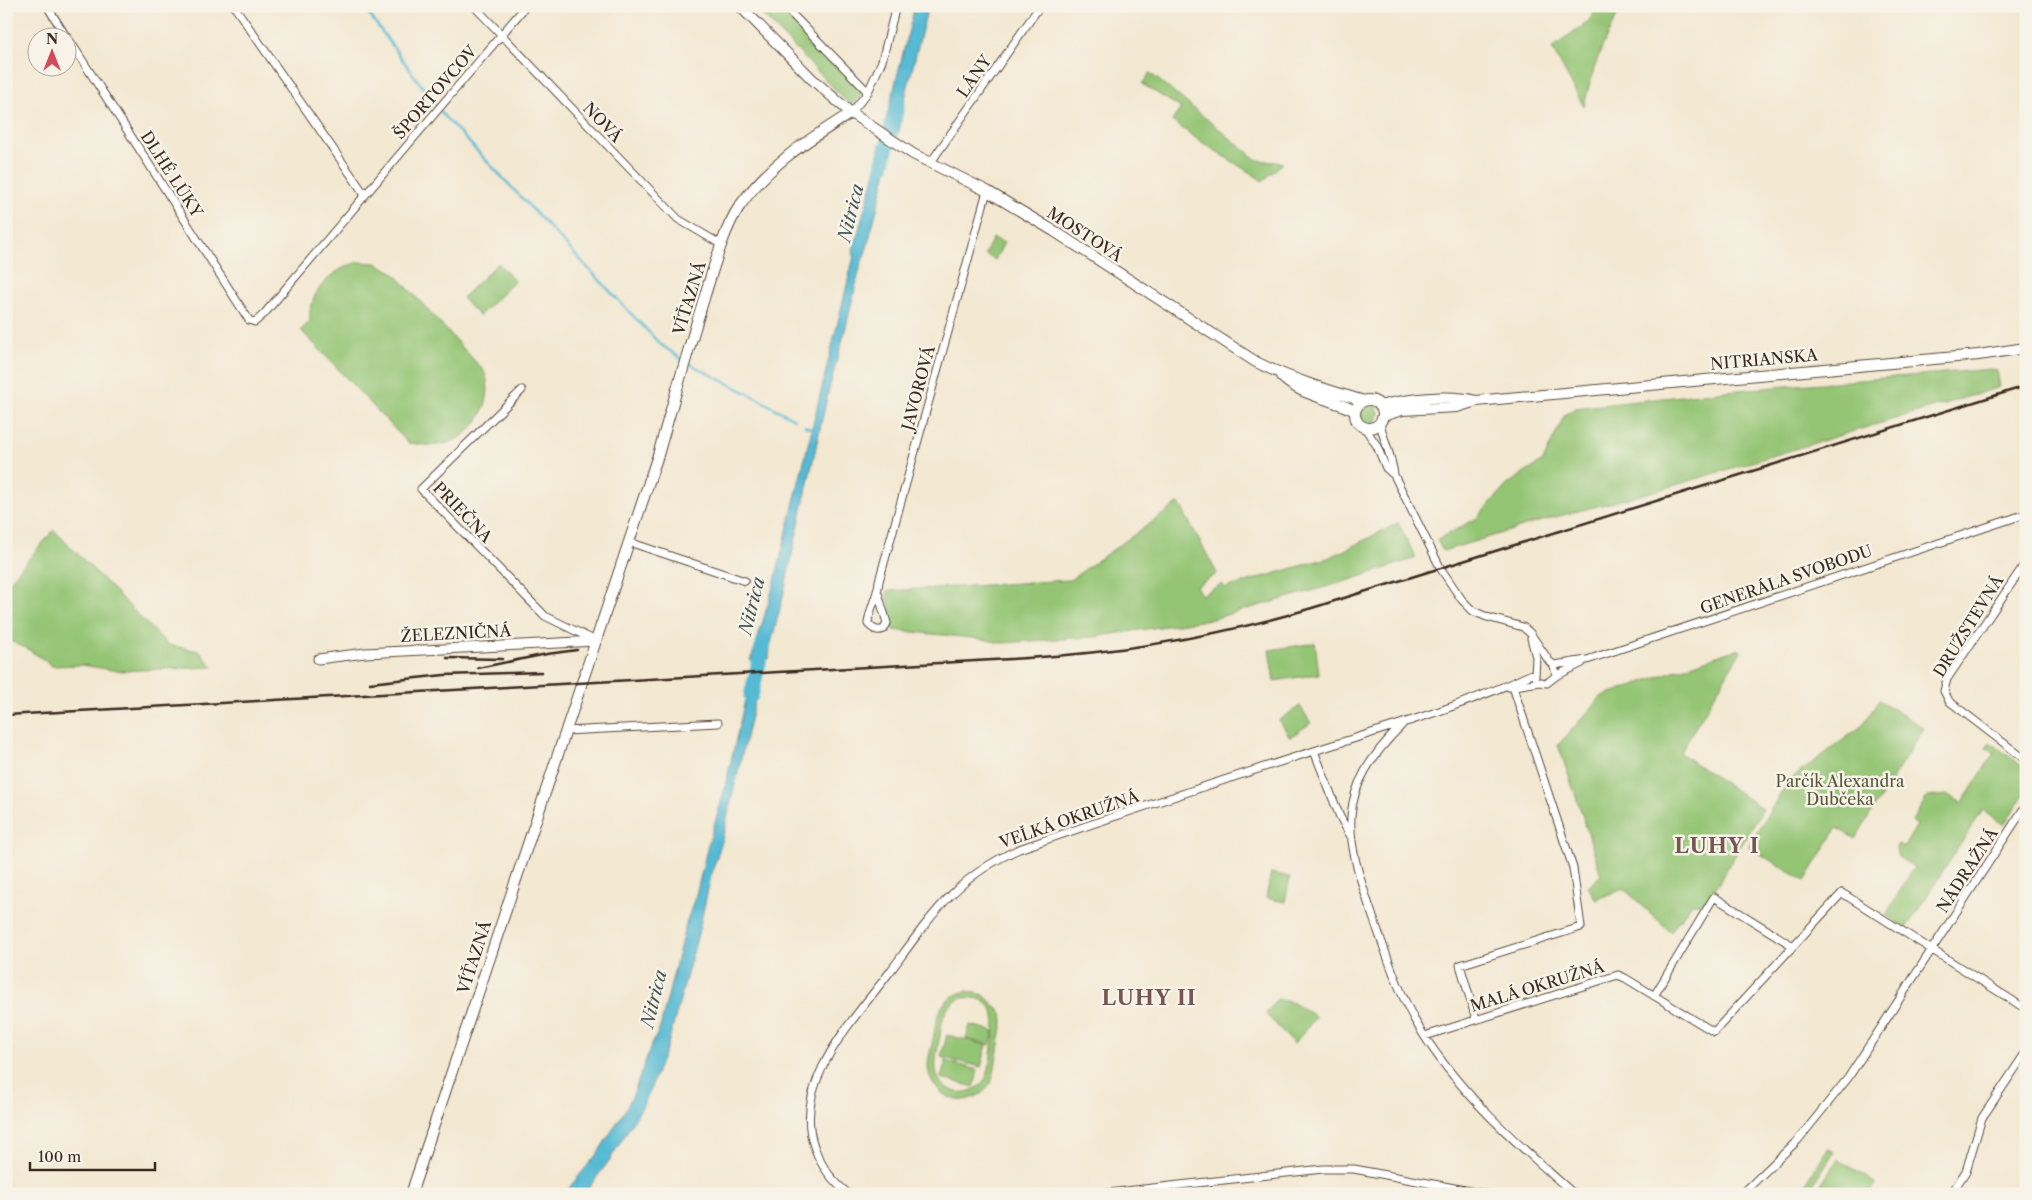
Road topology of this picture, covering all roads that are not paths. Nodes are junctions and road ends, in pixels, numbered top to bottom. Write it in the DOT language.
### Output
graph roads {
  1 [pos="47,6"];
  2 [pos="234,6"];
  3 [pos="474,6"];
  4 [pos="526,6"];
  5 [pos="740,6"];
  6 [pos="784,6"];
  7 [pos="896,6"];
  8 [pos="1040,6"];
  9 [pos="61,28"];
  10 [pos="501,35"];
  11 [pos="78,54"];
  12 [pos="868,92"];
  13 [pos="851,112"];
  14 [pos="931,162"];
  15 [pos="987,190"];
  16 [pos="365,195"];
  17 [pos="722,245"];
  18 [pos="255,322"];
  19 [pos="2026,348"];
  20 [pos="1279,373"];
  21 [pos="522,390"];
  22 [pos="1364,401"];
  23 [pos="1355,411"];
  24 [pos="1381,415"];
  25 [pos="1365,428"];
  26 [pos="1394,474"];
  27 [pos="2026,514"];
  28 [pos="629,542"];
  29 [pos="2026,562"];
  30 [pos="745,581"];
  31 [pos="878,593"];
  32 [pos="1530,633"];
  33 [pos="596,641"];
  34 [pos="318,659"];
  35 [pos="1587,660"];
  36 [pos="1551,663"];
  37 [pos="1536,665"];
  38 [pos="1534,673"];
  39 [pos="1556,676"];
  40 [pos="1540,682"];
  41 [pos="1513,686"];
  42 [pos="1502,688"];
  43 [pos="718,723"];
  44 [pos="1404,723"];
  45 [pos="566,731"];
  46 [pos="1314,751"];
  47 [pos="2026,760"];
  48 [pos="2026,805"];
  49 [pos="1350,835"];
  50 [pos="1793,946"];
  51 [pos="1931,950"];
  52 [pos="1654,996"];
  53 [pos="2026,1009"];
  54 [pos="1476,1019"];
  55 [pos="1425,1036"];
  56 [pos="2026,1052"];
  57 [pos="411,1194"];
  58 [pos="849,1194"];
  59 [pos="1099,1194"];
  60 [pos="1486,1194"];
  61 [pos="1574,1194"];
  62 [pos="1742,1194"];
  63 [pos="1952,1194"];
  1 -- 9 [label="street, DLHÉ LÚKY"];
  2 -- 16 [label="street"];
  3 -- 10 [label="street, NOVÁ"];
  4 -- 10 [label="street, ŠPORTOVCOV"];
  5 -- 13 [label="main road"];
  6 -- 12 [label="street"];
  7 -- 12 [label="street"];
  8 -- 14 [label="street, LÁNY"];
  10 -- 16 [label="street, ŠPORTOVCOV"];
  10 -- 17 [label="street, NOVÁ"];
  11 -- 18 [label="street, DLHÉ LÚKY"];
  12 -- 13 [label="street"];
  13 -- 14 [label="main road, MOSTOVÁ"];
  13 -- 17 [label="main road, VÍŤAZNÁ"];
  14 -- 15 [label="main road, MOSTOVÁ"];
  15 -- 20 [label="main road, MOSTOVÁ"];
  15 -- 31 [label="street, JAVOROVÁ"];
  16 -- 18 [label="street, ŠPORTOVCOV"];
  17 -- 28 [label="main road, VÍŤAZNÁ"];
  19 -- 24 [label="main road, NITRIANSKA"];
  20 -- 22 [label="main road, MOSTOVÁ"];
  20 -- 23 [label="main road, MOSTOVÁ"];
  21 -- 33 [label="street, PRIEČNA"];
  22 -- 23 [label="main road"];
  22 -- 24 [label="main road"];
  23 -- 25 [label="main road"];
  24 -- 25 [label="main road"];
  24 -- 26 [label="street"];
  25 -- 26 [label="street"];
  26 -- 32 [label="street"];
  27 -- 35 [label="street, GENERÁLA SVOBODU"];
  28 -- 30 [label="street"];
  28 -- 33 [label="main road, VÍŤAZNÁ"];
  29 -- 47 [label="street, DRUŽSTEVNÁ"];
  31 -- 31 [label="street, JAVOROVÁ"];
  32 -- 36 [label="street"];
  32 -- 37 [label="street"];
  33 -- 34 [label="street, ŽELEZNIČNÁ"];
  33 -- 45 [label="main road, VÍŤAZNÁ"];
  35 -- 36 [label="street, GENERÁLA SVOBODU"];
  35 -- 39 [label="street"];
  36 -- 37 [label="street"];
  36 -- 39 [label="street"];
  37 -- 38 [label="street"];
  38 -- 40 [label="street"];
  38 -- 42 [label="street"];
  39 -- 40 [label="street"];
  40 -- 41 [label="street"];
  41 -- 42 [label="street"];
  41 -- 54 [label="street"];
  42 -- 44 [label="street"];
  43 -- 45 [label="street"];
  44 -- 46 [label="street, VEĽKÁ OKRUŽNÁ"];
  44 -- 49 [label="street"];
  45 -- 57 [label="main road, VÍŤAZNÁ"];
  46 -- 49 [label="street"];
  46 -- 58 [label="street, VEĽKÁ OKRUŽNÁ"];
  48 -- 51 [label="street, NÁDRAŽNÁ"];
  49 -- 55 [label="street"];
  50 -- 51 [label="street"];
  50 -- 52 [label="street, MALÁ OKRUŽNÁ"];
  50 -- 52 [label="street"];
  51 -- 53 [label="street"];
  51 -- 62 [label="street, NÁDRAŽNÁ"];
  52 -- 54 [label="street, MALÁ OKRUŽNÁ"];
  54 -- 55 [label="street, MALÁ OKRUŽNÁ"];
  55 -- 61 [label="street"];
  56 -- 63 [label="street"];
  59 -- 60 [label="street"];
}
